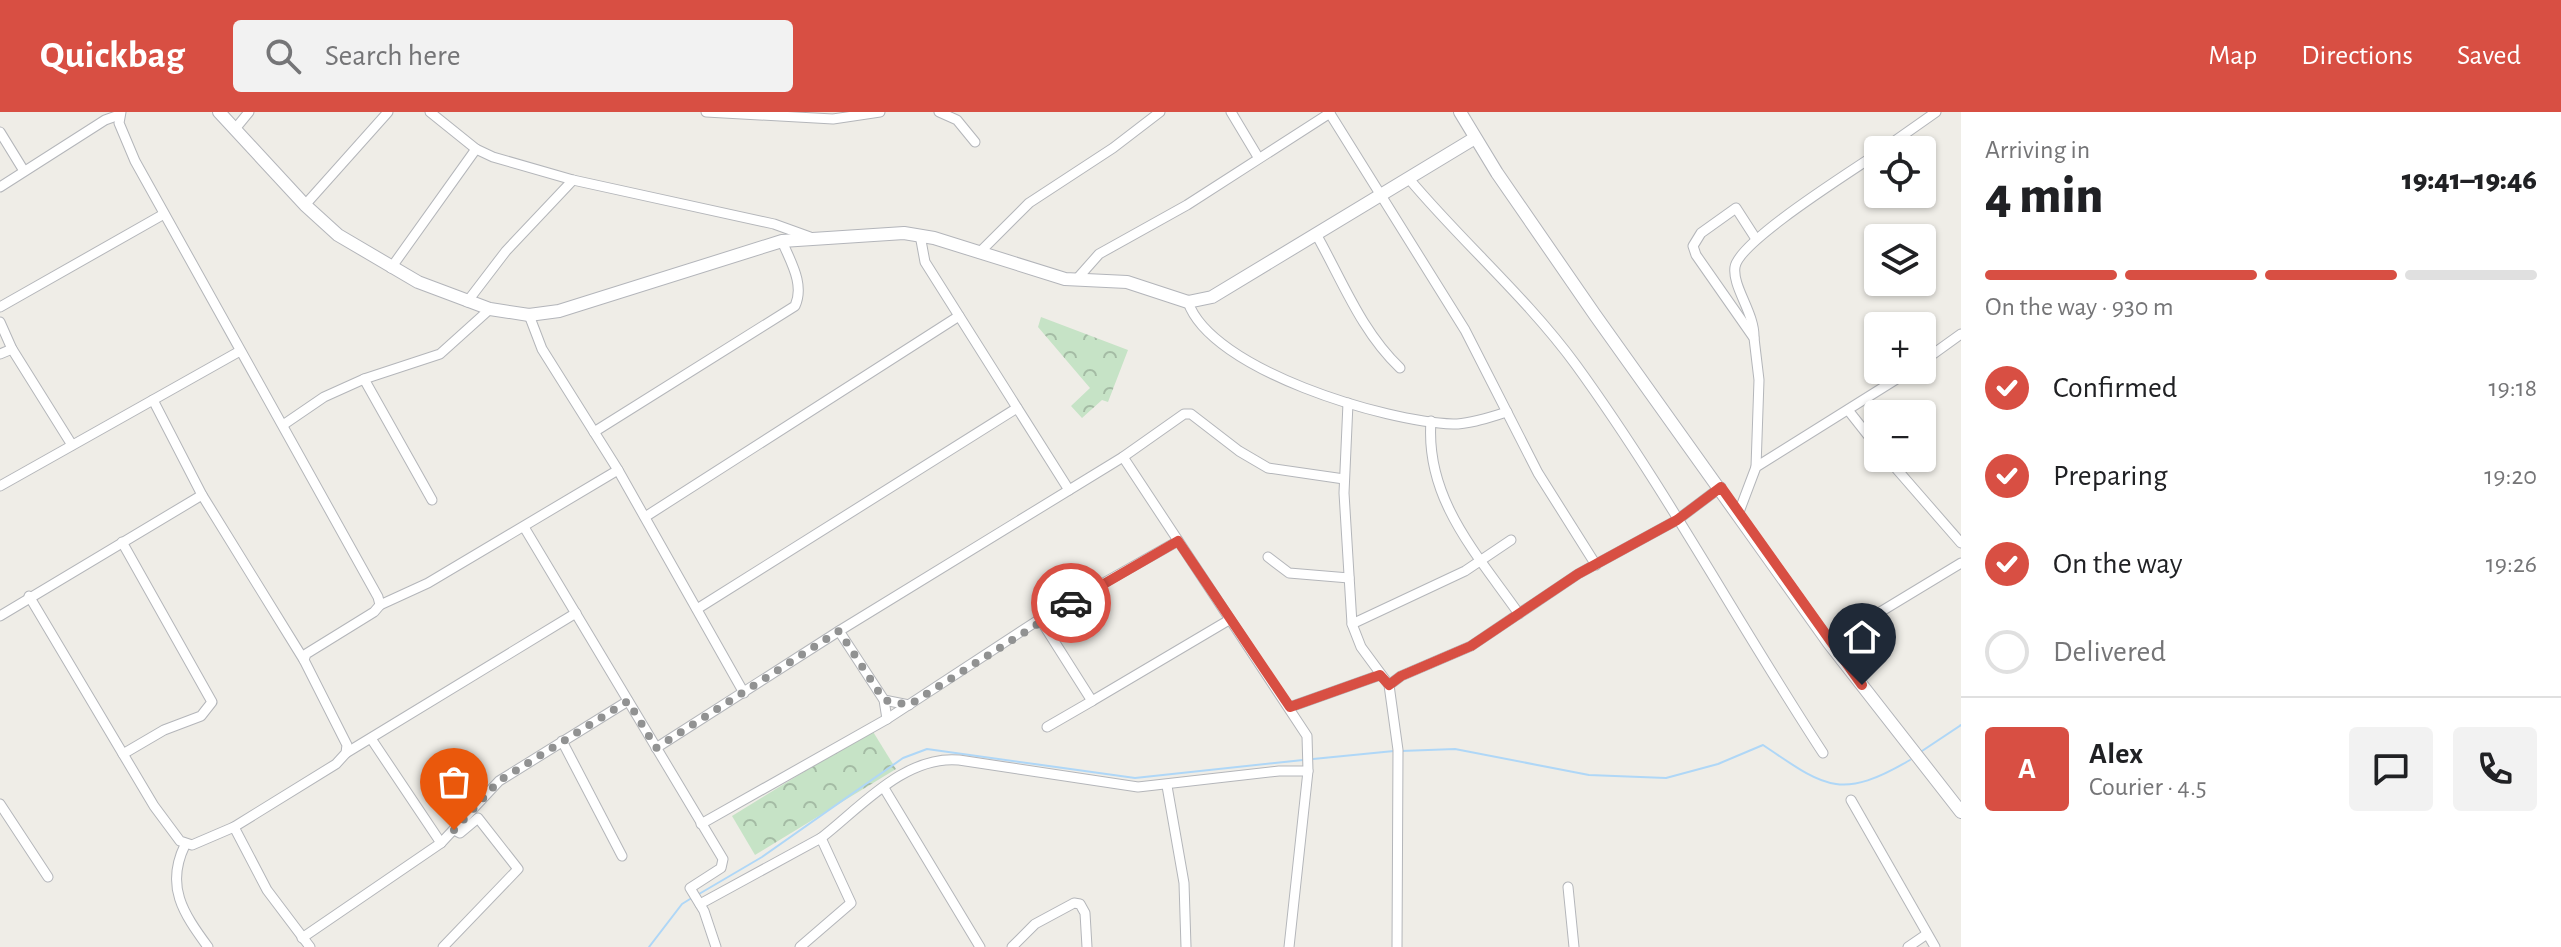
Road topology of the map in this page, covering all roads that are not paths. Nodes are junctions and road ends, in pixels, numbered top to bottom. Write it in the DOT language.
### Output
graph roads {
  1 [pos="219,112"];
  2 [pos="249,112"];
  3 [pos="388,112"];
  4 [pos="430,112"];
  5 [pos="706,112"];
  6 [pos="880,112"];
  7 [pos="939,112"];
  8 [pos="1160,112"];
  9 [pos="1231,112"];
  10 [pos="1460,112"];
  11 [pos="1936,112"];
  12 [pos="1330,113"];
  13 [pos="120,114"];
  14 [pos="235,129"];
  15 [pos="0,132"];
  16 [pos="1902,136"];
  17 [pos="1475,138"];
  18 [pos="975,142"];
  19 [pos="476,149"];
  20 [pos="1258,157"];
  21 [pos="1864,162"];
  22 [pos="24,171"];
  23 [pos="573,180"];
  24 [pos="1410,180"];
  25 [pos="0,187"];
  26 [pos="1379,197"];
  27 [pos="305,205"];
  28 [pos="164,214"];
  29 [pos="1316,234"];
  30 [pos="920,235"];
  31 [pos="810,237"];
  32 [pos="1756,239"];
  33 [pos="782,241"];
  34 [pos="979,253"];
  35 [pos="391,268"];
  36 [pos="1076,280"];
  37 [pos="467,302"];
  38 [pos="1188,302"];
  39 [pos="0,307"];
  40 [pos="490,309"];
  41 [pos="529,315"];
  42 [pos="959,316"];
  43 [pos="0,322"];
  44 [pos="1961,334"];
  45 [pos="1754,338"];
  46 [pos="12,349"];
  47 [pos="240,351"];
  48 [pos="1936,352"];
  49 [pos="0,354"];
  50 [pos="1400,368"];
  51 [pos="364,379"];
  52 [pos="1889,384"];
  53 [pos="153,400"];
  54 [pos="1348,403"];
  55 [pos="1017,408"];
  56 [pos="1848,410"];
  57 [pos="1507,412"];
  58 [pos="1431,421"];
  59 [pos="283,425"];
  60 [pos="1864,430"];
  61 [pos="594,432"];
  62 [pos="72,445"];
  63 [pos="1123,457"];
  64 [pos="1756,467"];
  65 [pos="618,470"];
  66 [pos="1899,472"];
  67 [pos="1344,479"];
  68 [pos="0,486"];
  69 [pos="1721,487"];
  70 [pos="1069,490"];
  71 [pos="202,495"];
  72 [pos="432,500"];
  73 [pos="1739,512"];
  74 [pos="645,517"];
  75 [pos="1677,520"];
  76 [pos="524,527"];
  77 [pos="1511,540"];
  78 [pos="1178,541"];
  79 [pos="122,542"];
  80 [pos="1961,543"];
  81 [pos="1268,557"];
  82 [pos="1482,561"];
  83 [pos="1961,563"];
  84 [pos="1596,565"];
  85 [pos="1349,578"];
  86 [pos="29,596"];
  87 [pos="380,605"];
  88 [pos="697,609"];
  89 [pos="576,613"];
  90 [pos="1519,614"];
  91 [pos="0,616"];
  92 [pos="1040,619"];
  93 [pos="1229,620"];
  94 [pos="1352,624"];
  95 [pos="839,631"];
  96 [pos="1829,643"];
  97 [pos="304,660"];
  98 [pos="1380,675"];
  99 [pos="1389,685"];
  100 [pos="744,693"];
  101 [pos="884,700"];
  102 [pos="628,701"];
  103 [pos="1092,701"];
  104 [pos="909,705"];
  105 [pos="1290,707"];
  106 [pos="887,719"];
  107 [pos="1047,727"];
  108 [pos="372,740"];
  109 [pos="562,741"];
  110 [pos="656,748"];
  111 [pos="346,753"];
  112 [pos="1823,753"];
  113 [pos="123,754"];
  114 [pos="1308,765"];
  115 [pos="1167,786"];
  116 [pos="884,788"];
  117 [pos="1851,800"];
  118 [pos="0,804"];
  119 [pos="1961,812"];
  120 [pos="701,824"];
  121 [pos="234,827"];
  122 [pos="454,830"];
  123 [pos="821,838"];
  124 [pos="441,843"];
  125 [pos="185,845"];
  126 [pos="622,856"];
  127 [pos="48,877"];
  128 [pos="1568,887"];
  129 [pos="695,899"];
  130 [pos="1927,934"];
  131 [pos="302,938"];
  132 [pos="208,947"];
  133 [pos="310,947"];
  134 [pos="443,947"];
  135 [pos="716,947"];
  136 [pos="800,947"];
  137 [pos="980,947"];
  138 [pos="1012,947"];
  139 [pos="1087,947"];
  140 [pos="1186,947"];
  141 [pos="1289,947"];
  142 [pos="1397,947"];
  143 [pos="1574,947"];
  144 [pos="1908,947"];
  145 [pos="1935,947"];
  1 -- 14 [label="street"];
  2 -- 14 [label="street"];
  3 -- 27 [label="street"];
  4 -- 19 [label="street"];
  5 -- 6 [label="street"];
  7 -- 18 [label="street"];
  8 -- 34 [label="street"];
  9 -- 20 [label="street"];
  10 -- 17 [label="street"];
  11 -- 16 [label="street"];
  12 -- 20 [label="street"];
  12 -- 26 [label="street"];
  13 -- 22 [label="street"];
  13 -- 28 [label="street"];
  14 -- 27 [label="street"];
  15 -- 22 [label="street"];
  17 -- 24 [label="street"];
  17 -- 69 [label="street"];
  19 -- 23 [label="street"];
  19 -- 35 [label="street"];
  20 -- 36 [label="street"];
  21 -- 32 [label="street"];
  22 -- 25 [label="street"];
  23 -- 31 [label="street"];
  23 -- 37 [label="street"];
  24 -- 26 [label="street"];
  24 -- 75 [label="street"];
  26 -- 29 [label="street"];
  26 -- 57 [label="street"];
  27 -- 35 [label="street"];
  28 -- 39 [label="street"];
  28 -- 47 [label="street"];
  29 -- 38 [label="street"];
  29 -- 50 [label="street"];
  30 -- 31 [label="street"];
  30 -- 34 [label="street"];
  30 -- 42 [label="street"];
  31 -- 33 [label="street"];
  32 -- 45 [label="street"];
  32 -- 45 [label="street"];
  33 -- 41 [label="street"];
  33 -- 61 [label="street"];
  34 -- 36 [label="street"];
  35 -- 37 [label="street"];
  36 -- 38 [label="street"];
  37 -- 40 [label="street"];
  38 -- 54 [label="street"];
  40 -- 41 [label="street"];
  40 -- 51 [label="street"];
  41 -- 61 [label="street"];
  42 -- 55 [label="street"];
  42 -- 74 [label="street"];
  43 -- 46 [label="street"];
  44 -- 48 [label="street"];
  45 -- 64 [label="street"];
  46 -- 49 [label="street"];
  46 -- 62 [label="street"];
  47 -- 53 [label="street"];
  47 -- 59 [label="street"];
  51 -- 59 [label="street"];
  51 -- 72 [label="street"];
  52 -- 56 [label="street"];
  53 -- 62 [label="street"];
  53 -- 71 [label="street"];
  54 -- 58 [label="street"];
  54 -- 67 [label="street"];
  55 -- 70 [label="street"];
  55 -- 88 [label="street"];
  56 -- 60 [label="street"];
  56 -- 64 [label="street"];
  57 -- 58 [label="street"];
  57 -- 84 [label="street"];
  58 -- 82 [label="street"];
  59 -- 87 [label="street"];
  61 -- 65 [label="street"];
  62 -- 68 [label="street"];
  63 -- 67 [label="street"];
  63 -- 70 [label="street"];
  63 -- 78 [label="street"];
  64 -- 73 [label="street"];
  65 -- 74 [label="street"];
  65 -- 76 [label="street"];
  66 -- 80 [label="street"];
  67 -- 85 [label="street"];
  69 -- 73 [label="street"];
  69 -- 75 [label="street"];
  70 -- 95 [label="street"];
  71 -- 79 [label="street"];
  71 -- 97 [label="street"];
  73 -- 96 [label="street"];
  74 -- 88 [label="street"];
  75 -- 84 [label="street"];
  75 -- 112 [label="street"];
  76 -- 87 [label="street"];
  76 -- 89 [label="street"];
  77 -- 82 [label="street"];
  78 -- 92 [label="street"];
  78 -- 93 [label="street"];
  79 -- 86 [label="street"];
  79 -- 113 [label="street"];
  81 -- 85 [label="street"];
  82 -- 90 [label="street"];
  82 -- 94 [label="street"];
  83 -- 96 [label="street"];
  84 -- 90 [label="street"];
  85 -- 94 [label="street"];
  86 -- 91 [label="street"];
  86 -- 113 [label="street"];
  87 -- 97 [label="street"];
  88 -- 100 [label="street"];
  89 -- 102 [label="street"];
  89 -- 108 [label="street"];
  90 -- 99 [label="street"];
  92 -- 103 [label="street"];
  92 -- 104 [label="street"];
  93 -- 103 [label="street"];
  93 -- 105 [label="street"];
  94 -- 98 [label="street"];
  95 -- 100 [label="street"];
  95 -- 101 [label="street"];
  96 -- 119 [label="street"];
  97 -- 111 [label="street"];
  98 -- 99 [label="street"];
  98 -- 105 [label="street"];
  99 -- 142 [label="street"];
  100 -- 110 [label="street"];
  101 -- 104 [label="street"];
  101 -- 106 [label="street"];
  102 -- 109 [label="street"];
  102 -- 110 [label="street"];
  103 -- 107 [label="street"];
  104 -- 106 [label="street"];
  105 -- 114 [label="street"];
  106 -- 120 [label="street"];
  108 -- 111 [label="street"];
  108 -- 124 [label="street"];
  109 -- 122 [label="street"];
  109 -- 126 [label="street"];
  110 -- 120 [label="street"];
  111 -- 121 [label="street"];
  113 -- 125 [label="street"];
  114 -- 115 [label="street"];
  114 -- 141 [label="street"];
  115 -- 116 [label="street"];
  115 -- 140 [label="street"];
  116 -- 123 [label="street"];
  116 -- 137 [label="street"];
  117 -- 130 [label="street"];
  118 -- 127 [label="street"];
  120 -- 129 [label="street"];
  121 -- 125 [label="street"];
  121 -- 131 [label="street"];
  122 -- 124 [label="street"];
  122 -- 134 [label="street"];
  123 -- 129 [label="street"];
  123 -- 136 [label="street"];
  124 -- 131 [label="street"];
  125 -- 132 [label="street"];
  128 -- 143 [label="street"];
  129 -- 135 [label="street"];
  130 -- 144 [label="street"];
  130 -- 145 [label="street"];
  131 -- 133 [label="street"];
  138 -- 139 [label="street"];
}
